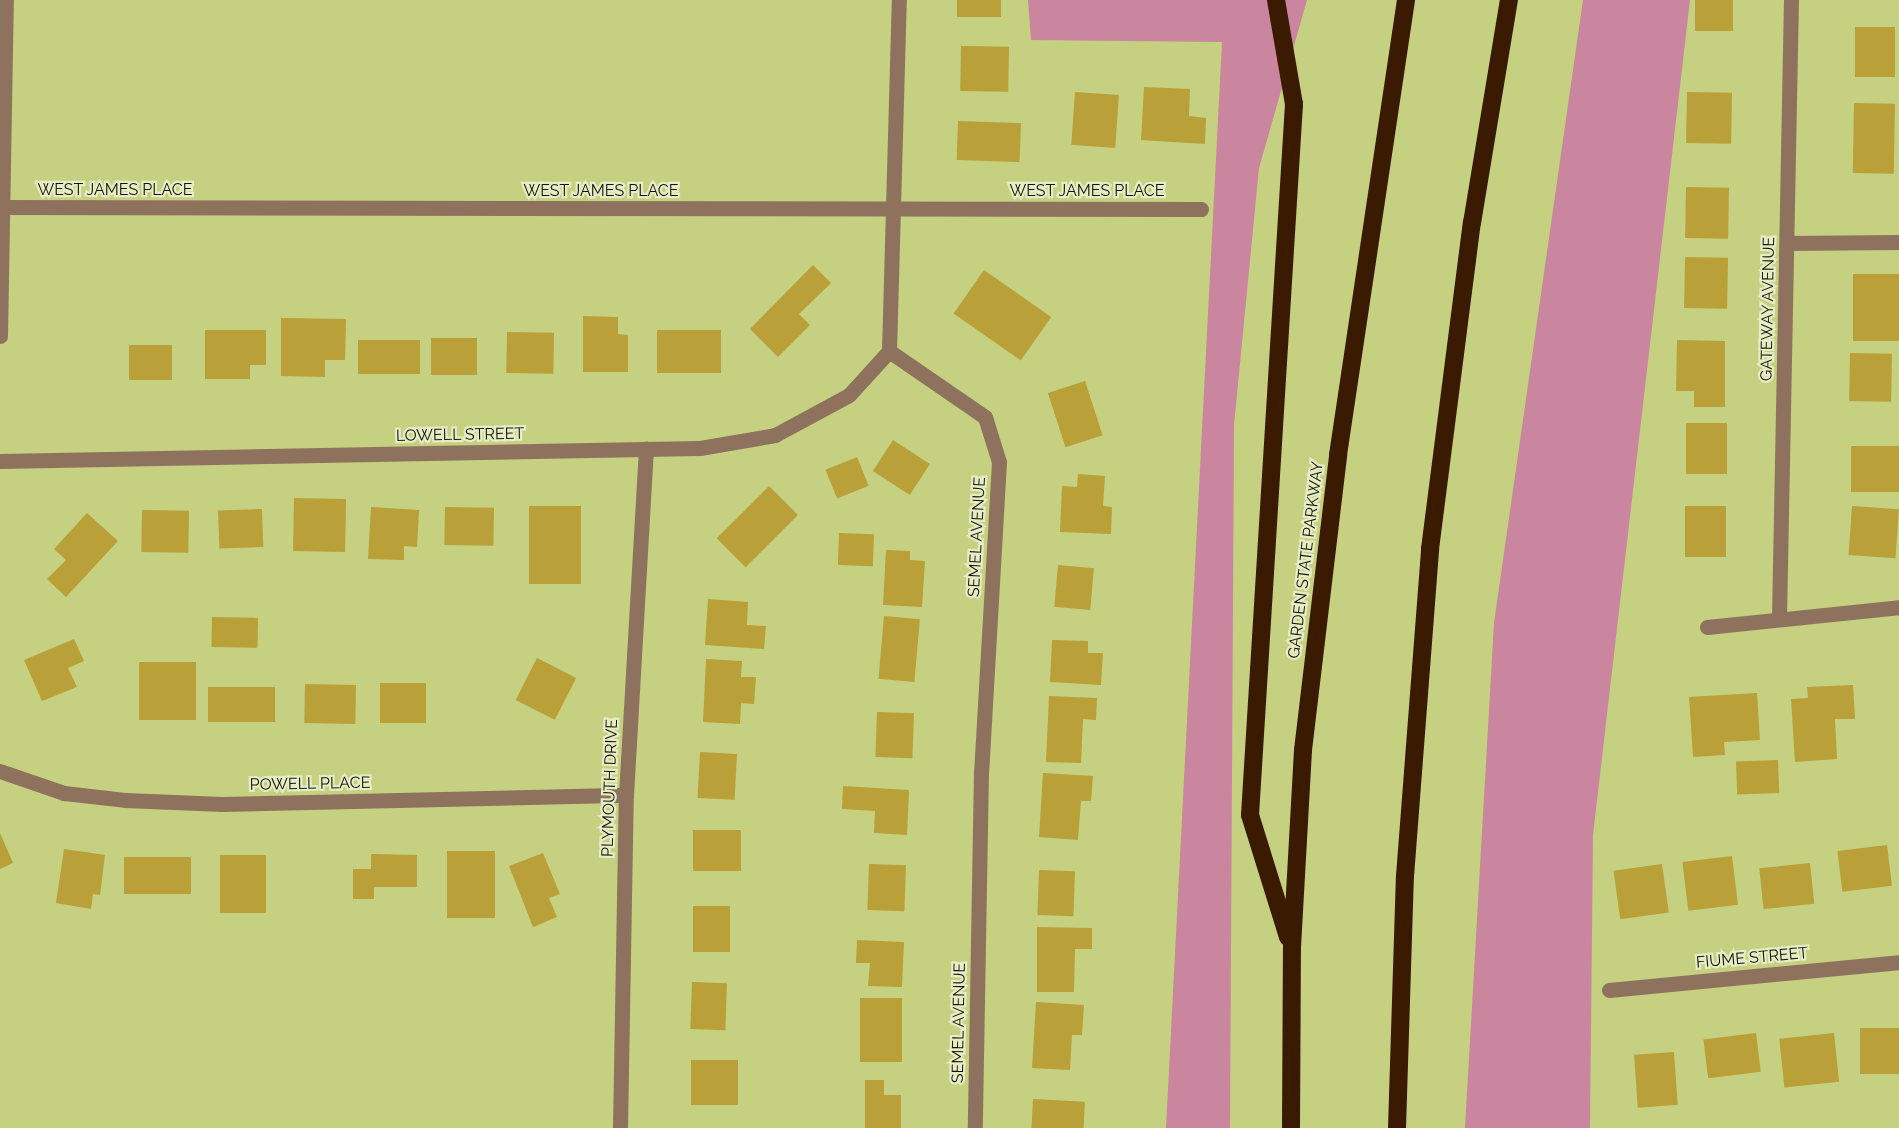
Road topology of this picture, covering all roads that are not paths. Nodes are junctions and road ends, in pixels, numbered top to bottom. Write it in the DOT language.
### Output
graph roads {
  1 [pos="6,0"];
  2 [pos="900,0"];
  3 [pos="1276,0"];
  4 [pos="1406,0"];
  5 [pos="1509,0"];
  6 [pos="1791,0"];
  7 [pos="1,207"];
  8 [pos="1201,209"];
  9 [pos="892,211"];
  10 [pos="1899,242"];
  11 [pos="1787,243"];
  12 [pos="0,336"];
  13 [pos="889,351"];
  14 [pos="646,449"];
  15 [pos="0,461"];
  16 [pos="1899,607"];
  17 [pos="1779,618"];
  18 [pos="1707,627"];
  19 [pos="0,771"];
  20 [pos="626,795"];
  21 [pos="1292,947"];
  22 [pos="1899,962"];
  23 [pos="1609,990"];
  24 [pos="620,1128"];
  25 [pos="975,1128"];
  26 [pos="1291,1128"];
  27 [pos="1397,1128"];
  1 -- 7 [label="street"];
  2 -- 9 [label="street"];
  3 -- 21 [label="highway"];
  4 -- 21 [label="highway, GARDEN STATE PARKWAY"];
  5 -- 27 [label="highway"];
  6 -- 11 [label="street, GATEWAY AVENUE"];
  7 -- 9 [label="street, WEST JAMES PLACE"];
  7 -- 12 [label="street"];
  8 -- 9 [label="street, WEST JAMES PLACE"];
  9 -- 13 [label="street"];
  10 -- 11 [label="street"];
  11 -- 17 [label="street, GATEWAY AVENUE"];
  13 -- 14 [label="street, LOWELL STREET"];
  13 -- 25 [label="street, SEMEL AVENUE"];
  14 -- 15 [label="street, LOWELL STREET"];
  14 -- 20 [label="street, PLYMOUTH DRIVE"];
  16 -- 17 [label="street"];
  17 -- 18 [label="street"];
  19 -- 20 [label="street, POWELL PLACE"];
  20 -- 24 [label="street, PLYMOUTH DRIVE"];
  21 -- 26 [label="highway, GARDEN STATE PARKWAY"];
  22 -- 23 [label="street, FIUME STREET"];
}
